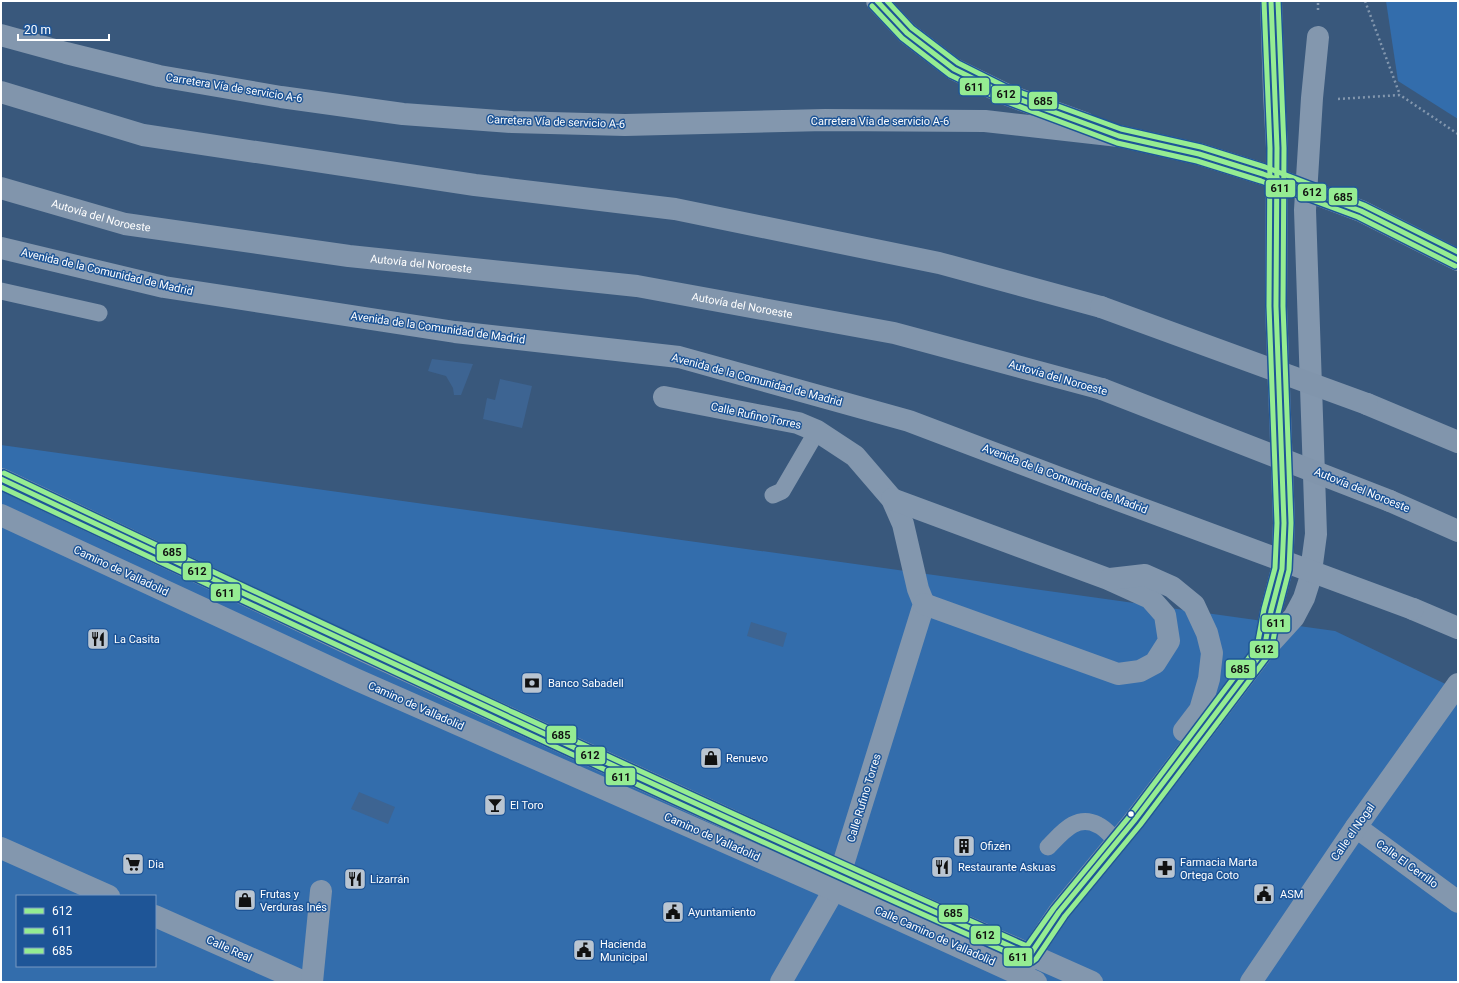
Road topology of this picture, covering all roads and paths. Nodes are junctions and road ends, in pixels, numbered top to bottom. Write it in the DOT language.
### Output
graph roads {
  1 [pos="877,1"];
  2 [pos="1271,1"];
  3 [pos="1365,1"];
  4 [pos="1,35"];
  5 [pos="1318,37"];
  6 [pos="1,92"];
  7 [pos="1400,94"];
  8 [pos="1312,98"];
  9 [pos="1458,134"];
  10 [pos="1118,136"];
  11 [pos="1,188"];
  12 [pos="1,248"];
  13 [pos="1458,260"];
  14 [pos="1,291"];
  15 [pos="99,313"];
  16 [pos="664,397"];
  17 [pos="817,431"];
  18 [pos="1458,442"];
  19 [pos="1,479"];
  20 [pos="773,495"];
  21 [pos="892,499"];
  22 [pos="1,514"];
  23 [pos="1458,531"];
  24 [pos="1108,579"];
  25 [pos="924,604"];
  26 [pos="1458,628"];
  27 [pos="1264,650"];
  28 [pos="1458,684"];
  29 [pos="1161,785"];
  30 [pos="1356,827"];
  31 [pos="1117,841"];
  32 [pos="1048,847"];
  33 [pos="1,848"];
  34 [pos="838,881"];
  35 [pos="321,891"];
  36 [pos="107,895"];
  37 [pos="1458,902"];
  38 [pos="156,916"];
  39 [pos="1030,955"];
  40 [pos="1028,979"];
  41 [pos="304,982"];
  42 [pos="312,982"];
  43 [pos="781,982"];
  44 [pos="1092,982"];
  45 [pos="1251,982"];
  1 -- 10 [label="street"];
  2 -- 27 [label="street"];
  3 -- 7 [label="path"];
  4 -- 10 [label="street, Carretera Vía de servicio A-6"];
  5 -- 8 [label="street"];
  6 -- 18 [label="highway, bridge"];
  7 -- 8 [label="path"];
  7 -- 9 [label="path"];
  8 -- 27 [label="street"];
  10 -- 13 [label="street, bridge"];
  11 -- 23 [label="highway, Autovía del Noroeste, bridge"];
  12 -- 26 [label="street, Avenida de la Comunidad de Madrid, bridge"];
  14 -- 15 [label="lane"];
  16 -- 17 [label="street, Calle Rufino Torres"];
  17 -- 20 [label="lane"];
  17 -- 21 [label="street, Calle Rufino Torres"];
  19 -- 34 [label="street, Camino de Valladolid"];
  21 -- 24 [label="street, Calle Rufino Torres"];
  21 -- 25 [label="street, Calle Rufino Torres"];
  22 -- 34 [label="street, Camino de Valladolid"];
  24 -- 25 [label="street, Calle Rufino Torres"];
  24 -- 29 [label="street, Calle Rufino Torres"];
  25 -- 34 [label="street, Calle Rufino Torres"];
  27 -- 29 [label="street"];
  28 -- 30 [label="street, Calle el Nogal"];
  29 -- 31 [label="street"];
  30 -- 37 [label="street, Calle El Cerrillo"];
  30 -- 45 [label="street, Calle el Nogal"];
  31 -- 32 [label="lane"];
  31 -- 39 [label="street"];
  33 -- 36 [label="street"];
  34 -- 39 [label="street, Camino de Valladolid"];
  34 -- 40 [label="street, Calle Camino de Valladolid"];
  34 -- 43 [label="street, Calle Rufino Torres"];
  35 -- 42 [label="street"];
  38 -- 41 [label="street, Calle Real"];
  39 -- 40 [label="street"];
  39 -- 44 [label="street"];
}
